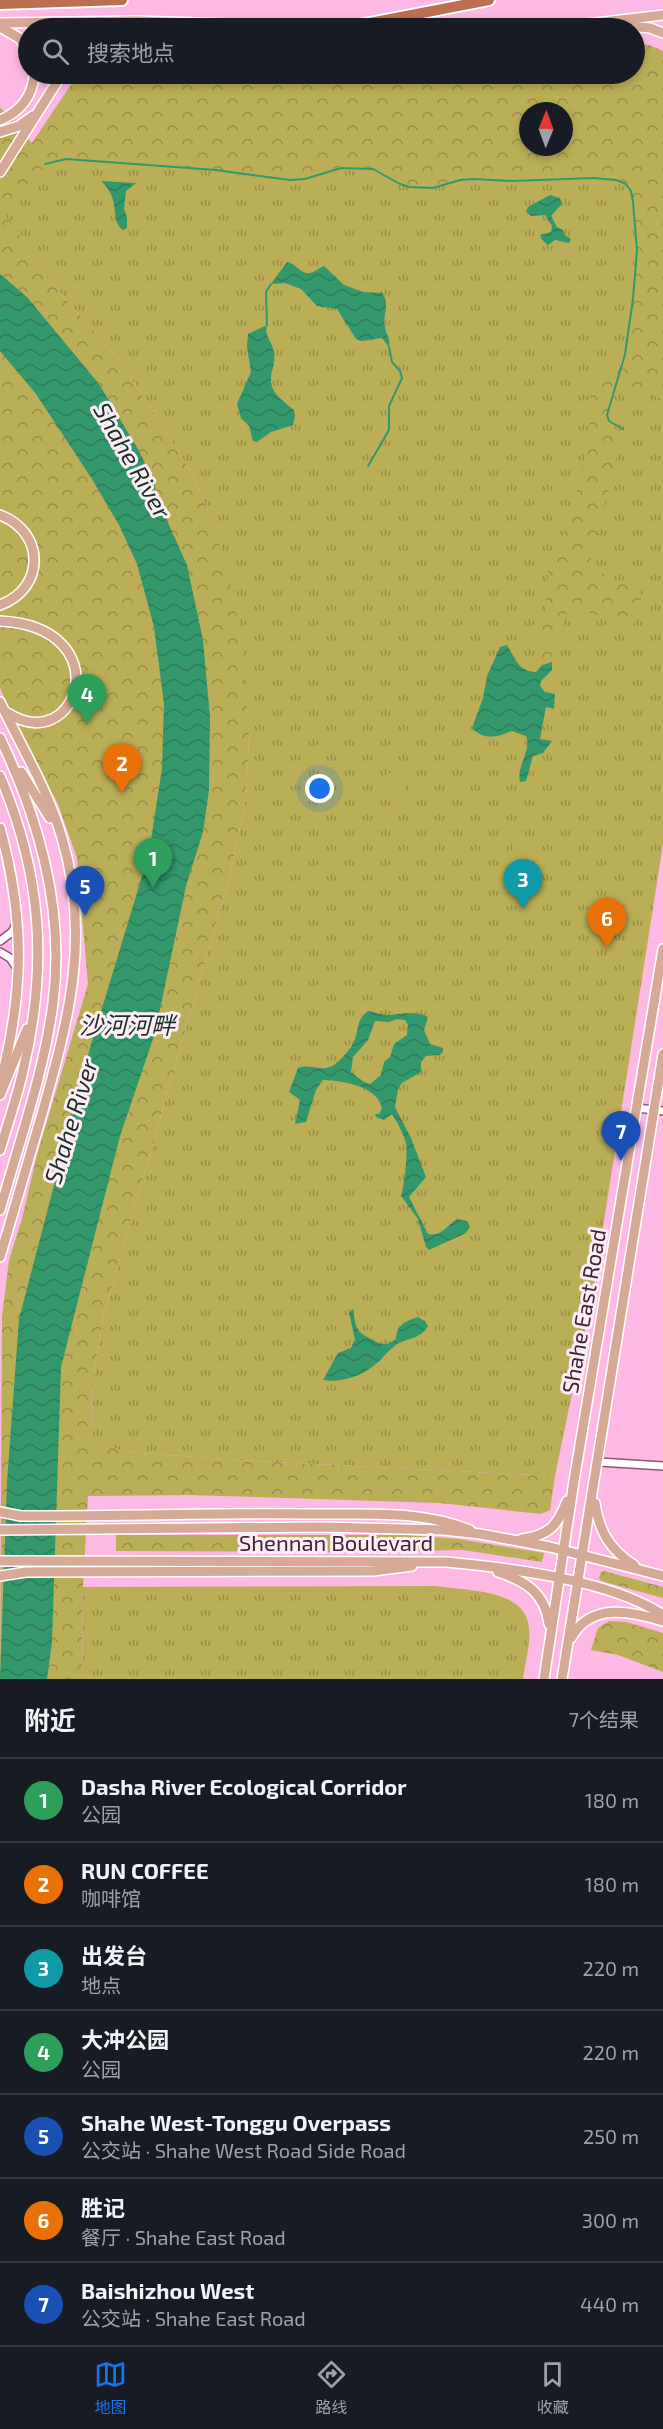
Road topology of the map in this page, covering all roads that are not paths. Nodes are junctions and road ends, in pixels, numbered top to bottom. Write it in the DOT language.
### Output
graph roads {
  1 [pos="122,0"];
  2 [pos="489,0"];
  3 [pos="0,4"];
  4 [pos="663,15"];
  5 [pos="396,18"];
  6 [pos="638,18"];
  7 [pos="18,24"];
  8 [pos="0,25"];
  9 [pos="645,29"];
  10 [pos="663,33"];
  11 [pos="18,37"];
  12 [pos="33,84"];
  13 [pos="56,84"];
  14 [pos="44,103"];
  15 [pos="0,120"];
  16 [pos="0,132"];
  17 [pos="0,172"];
  18 [pos="0,515"];
  19 [pos="0,605"];
  20 [pos="0,621"];
  21 [pos="0,702"];
  22 [pos="5,711"];
  23 [pos="2,743"];
  24 [pos="0,776"];
  25 [pos="0,828"];
  26 [pos="62,839"];
  27 [pos="18,920"];
  28 [pos="0,941"];
  29 [pos="663,949"];
  30 [pos="0,952"];
  31 [pos="19,975"];
  32 [pos="35,1007"];
  33 [pos="663,1054"];
  34 [pos="51,1082"];
  35 [pos="0,1084"];
  36 [pos="0,1095"];
  37 [pos="637,1108"];
  38 [pos="658,1111"];
  39 [pos="23,1129"];
  40 [pos="0,1150"];
  41 [pos="0,1210"];
  42 [pos="0,1257"];
  43 [pos="599,1462"];
  44 [pos="663,1466"];
  45 [pos="574,1481"];
  46 [pos="594,1489"];
  47 [pos="0,1512"];
  48 [pos="0,1530"];
  49 [pos="480,1534"];
  50 [pos="515,1540"];
  51 [pos="563,1550"];
  52 [pos="583,1555"];
  53 [pos="0,1561"];
  54 [pos="447,1562"];
  55 [pos="476,1564"];
  56 [pos="643,1570"];
  57 [pos="0,1576"];
  58 [pos="663,1576"];
  59 [pos="559,1579"];
  60 [pos="579,1583"];
  61 [pos="663,1615"];
  62 [pos="663,1621"];
  63 [pos="569,1643"];
  64 [pos="549,1644"];
  65 [pos="544,1679"];
  66 [pos="562,1679"];
  1 -- 3 [label="highway"];
  2 -- 5 [label="highway"];
  4 -- 6 [label="main road"];
  7 -- 8 [label="main road"];
  8 -- 11 [label="main road"];
  9 -- 10 [label="main road"];
  12 -- 15 [label="main road"];
  13 -- 14 [label="main road"];
  14 -- 16 [label="main road"];
  14 -- 17 [label="main road"];
  18 -- 19 [label="main road"];
  20 -- 22 [label="main road"];
  21 -- 22 [label="main road"];
  22 -- 26 [label="main road"];
  23 -- 26 [label="main road"];
  23 -- 39 [label="main road"];
  24 -- 32 [label="main road"];
  25 -- 27 [label="main road"];
  26 -- 34 [label="main road"];
  27 -- 28 [label="street"];
  27 -- 31 [label="main road"];
  29 -- 37 [label="main road, Shahe East Road"];
  30 -- 31 [label="street"];
  31 -- 35 [label="main road"];
  32 -- 36 [label="main road"];
  32 -- 40 [label="main road"];
  33 -- 38 [label="main road, Shahe East Road"];
  34 -- 39 [label="main road"];
  34 -- 42 [label="main road"];
  37 -- 38 [label="street"];
  37 -- 45 [label="main road, Shahe East Road"];
  38 -- 43 [label="main road, Shahe East Road"];
  39 -- 41 [label="main road"];
  43 -- 44 [label="street"];
  43 -- 46 [label="main road, Shahe East Road"];
  45 -- 50 [label="main road"];
  45 -- 51 [label="main road, Shahe East Road"];
  46 -- 52 [label="main road, Shahe East Road"];
  46 -- 56 [label="main road"];
  47 -- 49 [label="main road"];
  48 -- 49 [label="main road, Shennan Boulevard"];
  49 -- 50 [label="main road, Shennan Boulevard"];
  50 -- 51 [label="main road, Shennan Boulevard"];
  51 -- 52 [label="main road, Shennan Boulevard"];
  51 -- 59 [label="main road, Shahe East Road"];
  52 -- 56 [label="main road, Shennan Boulevard"];
  52 -- 60 [label="main road, Shahe East Road"];
  53 -- 54 [label="main road, Shennan Boulevard"];
  54 -- 55 [label="main road, Shennan Boulevard"];
  54 -- 57 [label="main road"];
  55 -- 59 [label="main road, Shennan Boulevard"];
  55 -- 64 [label="main road"];
  56 -- 58 [label="main road, Shennan Boulevard"];
  59 -- 60 [label="main road, Shennan Boulevard"];
  59 -- 64 [label="main road, Shahe East Road"];
  60 -- 61 [label="main road, Shennan Boulevard"];
  60 -- 63 [label="main road, Shahe East Road"];
  62 -- 63 [label="main road"];
  63 -- 66 [label="main road, Shahe East Road"];
  64 -- 65 [label="main road, Shahe East Road"];
}
